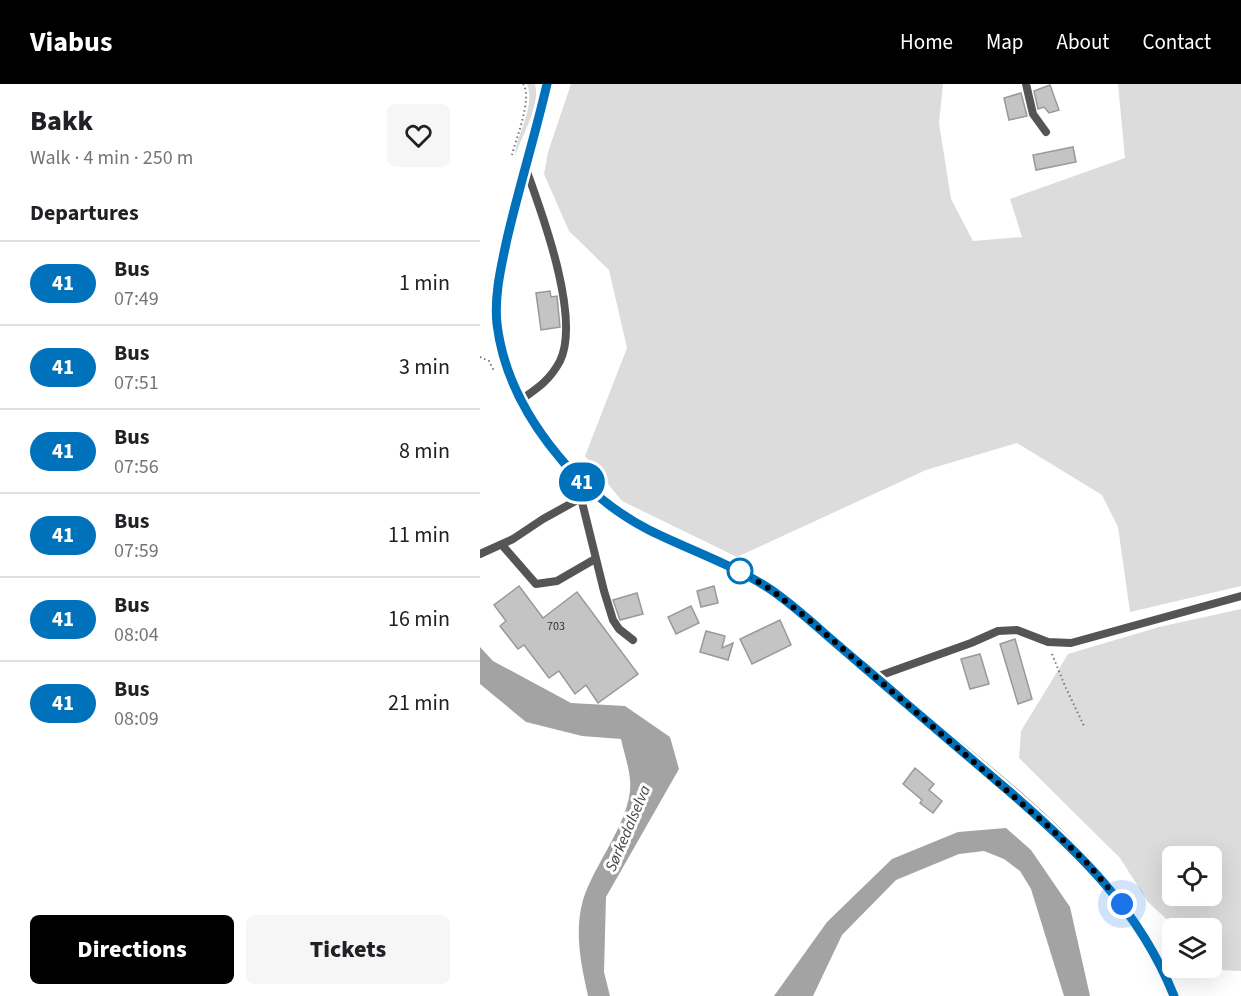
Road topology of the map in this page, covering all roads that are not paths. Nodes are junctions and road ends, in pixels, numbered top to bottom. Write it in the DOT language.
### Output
graph roads {
  1 [pos="547,84"];
  2 [pos="1026,84"];
  3 [pos="1047,132"];
  4 [pos="526,168"];
  5 [pos="522,399"];
  6 [pos="585,493"];
  7 [pos="502,545"];
  8 [pos="480,555"];
  9 [pos="596,559"];
  10 [pos="1241,596"];
  11 [pos="633,640"];
  12 [pos="876,677"];
  13 [pos="1174,996"];
  1 -- 4 [label="street"];
  2 -- 3 [label="lane"];
  4 -- 5 [label="street"];
  4 -- 5 [label="lane"];
  5 -- 6 [label="street"];
  6 -- 7 [label="lane"];
  6 -- 9 [label="lane"];
  6 -- 12 [label="street"];
  7 -- 8 [label="lane"];
  7 -- 9 [label="lane"];
  9 -- 11 [label="lane"];
  10 -- 12 [label="lane"];
  12 -- 13 [label="street"];
}
